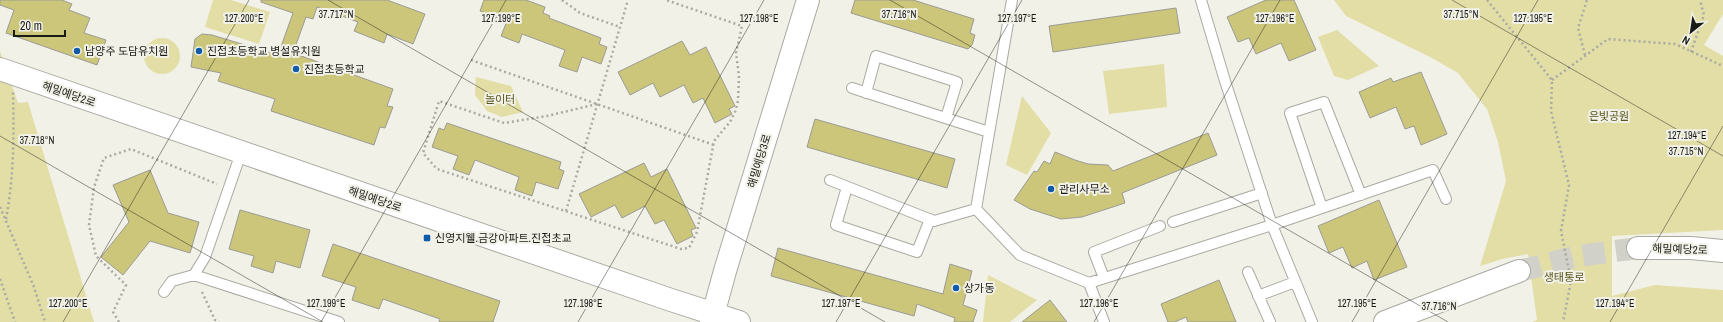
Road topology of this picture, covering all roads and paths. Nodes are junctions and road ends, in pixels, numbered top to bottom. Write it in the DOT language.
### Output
graph roads {
  1 [pos="562,0"];
  2 [pos="628,0"];
  3 [pos="666,0"];
  4 [pos="808,0"];
  5 [pos="1012,0"];
  6 [pos="1201,0"];
  7 [pos="1487,0"];
  8 [pos="1587,0"];
  9 [pos="1700,0"];
  10 [pos="620,27"];
  11 [pos="1691,52"];
  12 [pos="1585,55"];
  13 [pos="471,60"];
  14 [pos="1723,66"];
  15 [pos="6,72"];
  16 [pos="1552,80"];
  17 [pos="852,88"];
  18 [pos="866,93"];
  19 [pos="597,104"];
  20 [pos="946,118"];
  21 [pos="989,132"];
  22 [pos="714,145"];
  23 [pos="241,154"];
  24 [pos="830,180"];
  25 [pos="847,187"];
  26 [pos="229,189"];
  27 [pos="1262,193"];
  28 [pos="1361,195"];
  29 [pos="1446,199"];
  30 [pos="0,207"];
  31 [pos="1322,208"];
  32 [pos="976,209"];
  33 [pos="566,211"];
  34 [pos="6,219"];
  35 [pos="930,219"];
  36 [pos="1173,222"];
  37 [pos="1272,225"];
  38 [pos="1160,226"];
  39 [pos="1638,248"];
  40 [pos="1723,251"];
  41 [pos="1519,271"];
  42 [pos="1248,272"];
  43 [pos="194,275"];
  44 [pos="1104,278"];
  45 [pos="0,279"];
  46 [pos="1295,282"];
  47 [pos="1089,283"];
  48 [pos="164,292"];
  49 [pos="1258,296"];
  50 [pos="712,318"];
  51 [pos="14,322"];
  52 [pos="45,322"];
  53 [pos="119,322"];
  54 [pos="219,322"];
  55 [pos="339,322"];
  56 [pos="739,322"];
  57 [pos="1104,322"];
  58 [pos="1270,322"];
  59 [pos="1312,322"];
  60 [pos="1385,322"];
  61 [pos="1563,322"];
  1 -- 10 [label="path"];
  2 -- 10 [label="path"];
  3 -- 22 [label="path"];
  4 -- 50 [label="street, 해밀예당3로"];
  5 -- 21 [label="lane"];
  6 -- 27 [label="lane"];
  7 -- 16 [label="path"];
  8 -- 12 [label="path"];
  9 -- 11 [label="path"];
  10 -- 19 [label="path"];
  11 -- 12 [label="path"];
  11 -- 14 [label="path"];
  12 -- 16 [label="path"];
  13 -- 19 [label="path"];
  15 -- 23 [label="street, 해밀예당2로"];
  15 -- 34 [label="path"];
  16 -- 61 [label="path"];
  17 -- 18 [label="lane"];
  18 -- 20 [label="lane"];
  18 -- 20 [label="lane"];
  19 -- 22 [label="path"];
  19 -- 33 [label="path"];
  19 -- 33 [label="path"];
  20 -- 21 [label="lane"];
  21 -- 32 [label="lane"];
  22 -- 33 [label="path"];
  23 -- 26 [label="lane"];
  23 -- 50 [label="street, 해밀예당2로"];
  24 -- 25 [label="lane"];
  25 -- 35 [label="lane"];
  25 -- 35 [label="lane"];
  26 -- 43 [label="lane"];
  26 -- 53 [label="path"];
  27 -- 36 [label="lane"];
  27 -- 37 [label="lane"];
  28 -- 29 [label="lane"];
  28 -- 31 [label="lane"];
  28 -- 31 [label="lane"];
  30 -- 34 [label="path"];
  31 -- 37 [label="lane"];
  32 -- 35 [label="lane"];
  32 -- 47 [label="lane"];
  34 -- 52 [label="path"];
  37 -- 44 [label="lane"];
  37 -- 46 [label="lane"];
  38 -- 44 [label="lane"];
  39 -- 40 [label="street, 해밀예당2로"];
  41 -- 60 [label="street"];
  42 -- 49 [label="lane"];
  43 -- 48 [label="lane"];
  43 -- 54 [label="path"];
  43 -- 55 [label="lane"];
  44 -- 47 [label="lane"];
  45 -- 51 [label="path"];
  46 -- 49 [label="lane"];
  46 -- 59 [label="lane"];
  47 -- 57 [label="lane"];
  49 -- 58 [label="lane"];
  50 -- 56 [label="street, 해밀예당2로"];
}
